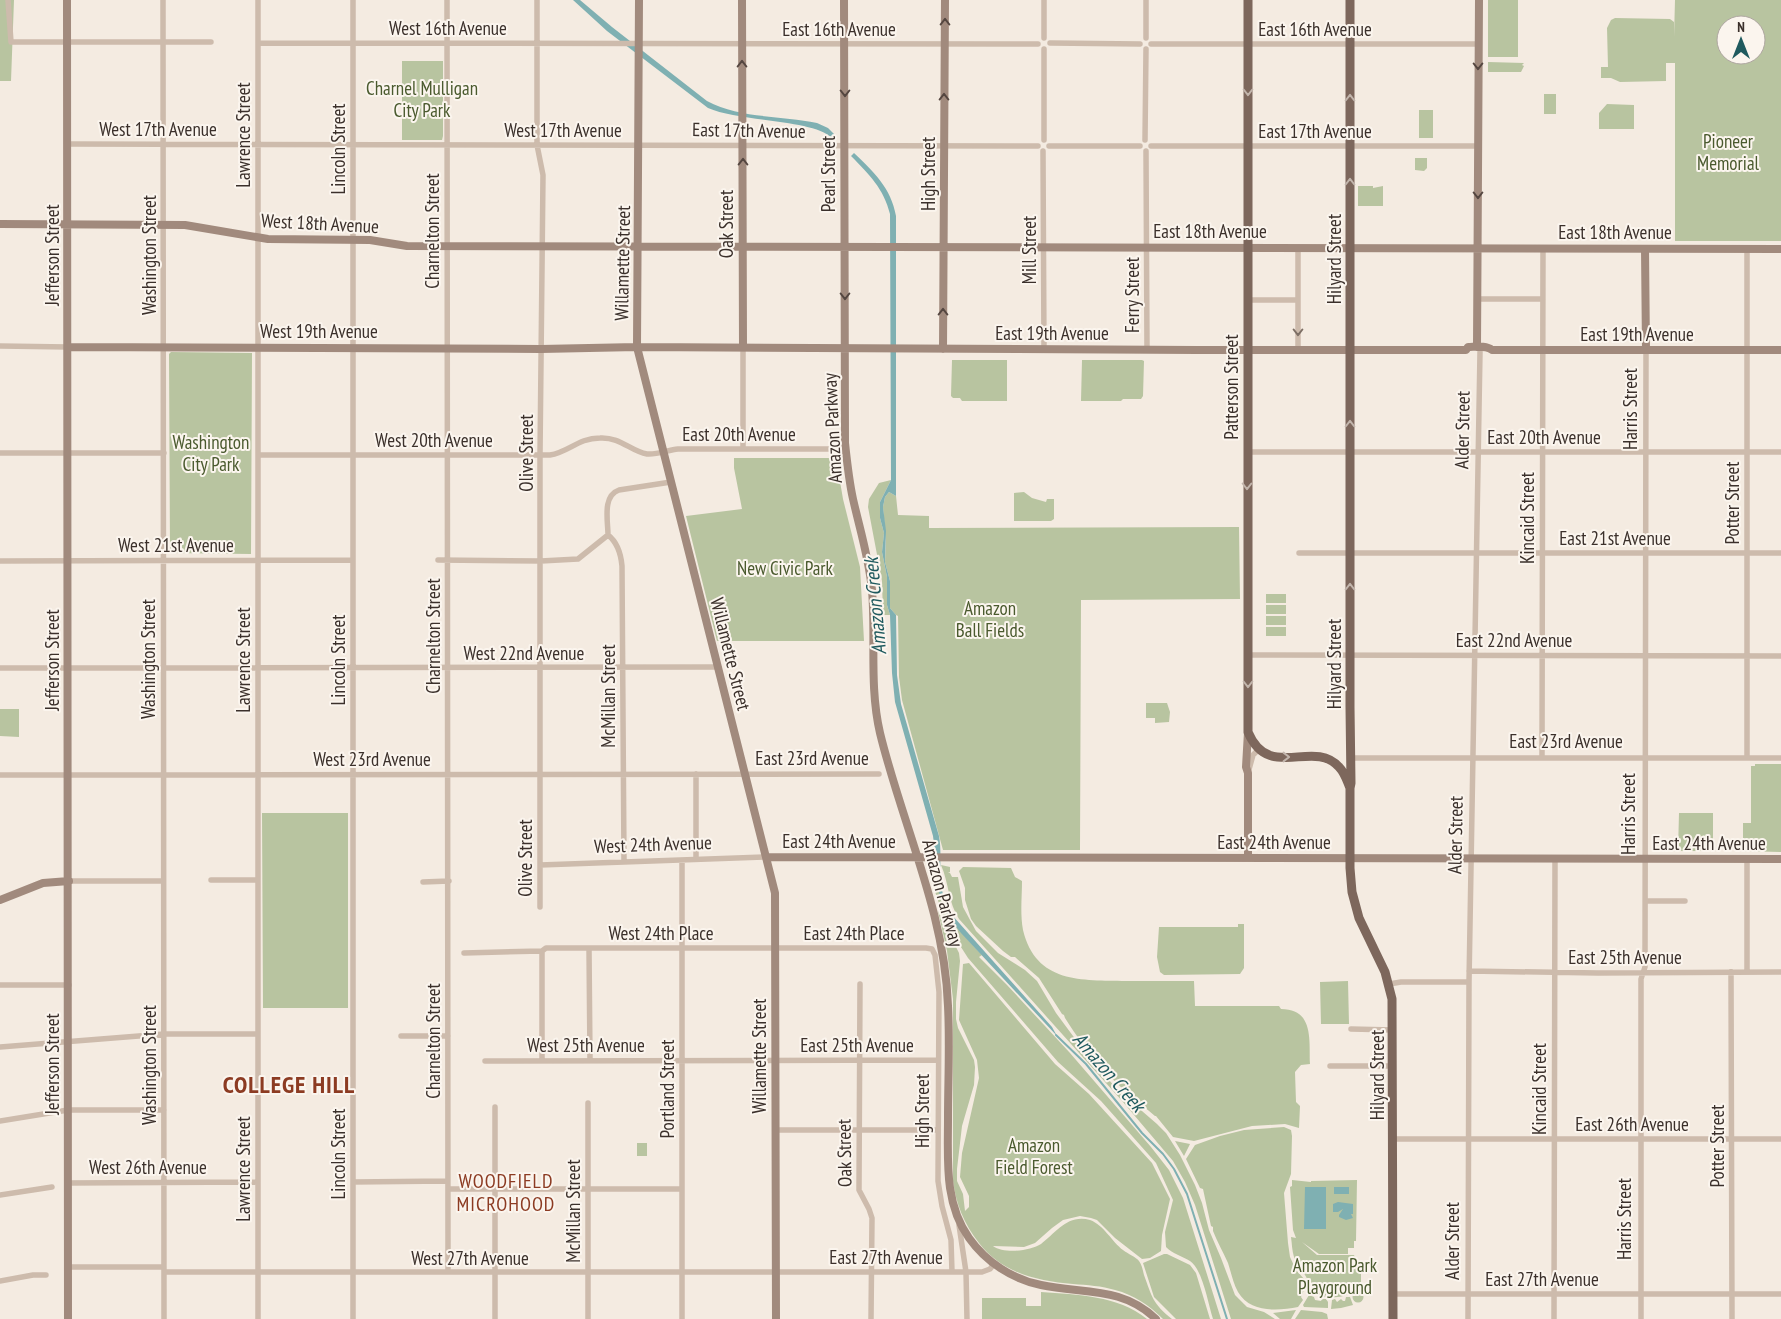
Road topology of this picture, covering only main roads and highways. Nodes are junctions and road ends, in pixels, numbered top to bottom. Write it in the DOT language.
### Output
graph roads {
  1 [pos="1248,0"];
  2 [pos="1350,0"];
  3 [pos="1316,756"];
  4 [pos="1350,758"];
  5 [pos="1350,788"];
  6 [pos="1393,1319"];
  1 -- 3 [label="main road, Patterson Street, one-way"];
  4 -- 2 [label="main road, Hilyard Street, one-way"];
  3 -- 4 [label="main road"];
  3 -- 5 [label="main road"];
  4 -- 5 [label="main road, Hilyard Street"];
  5 -- 6 [label="main road, Hilyard Street"];
}
